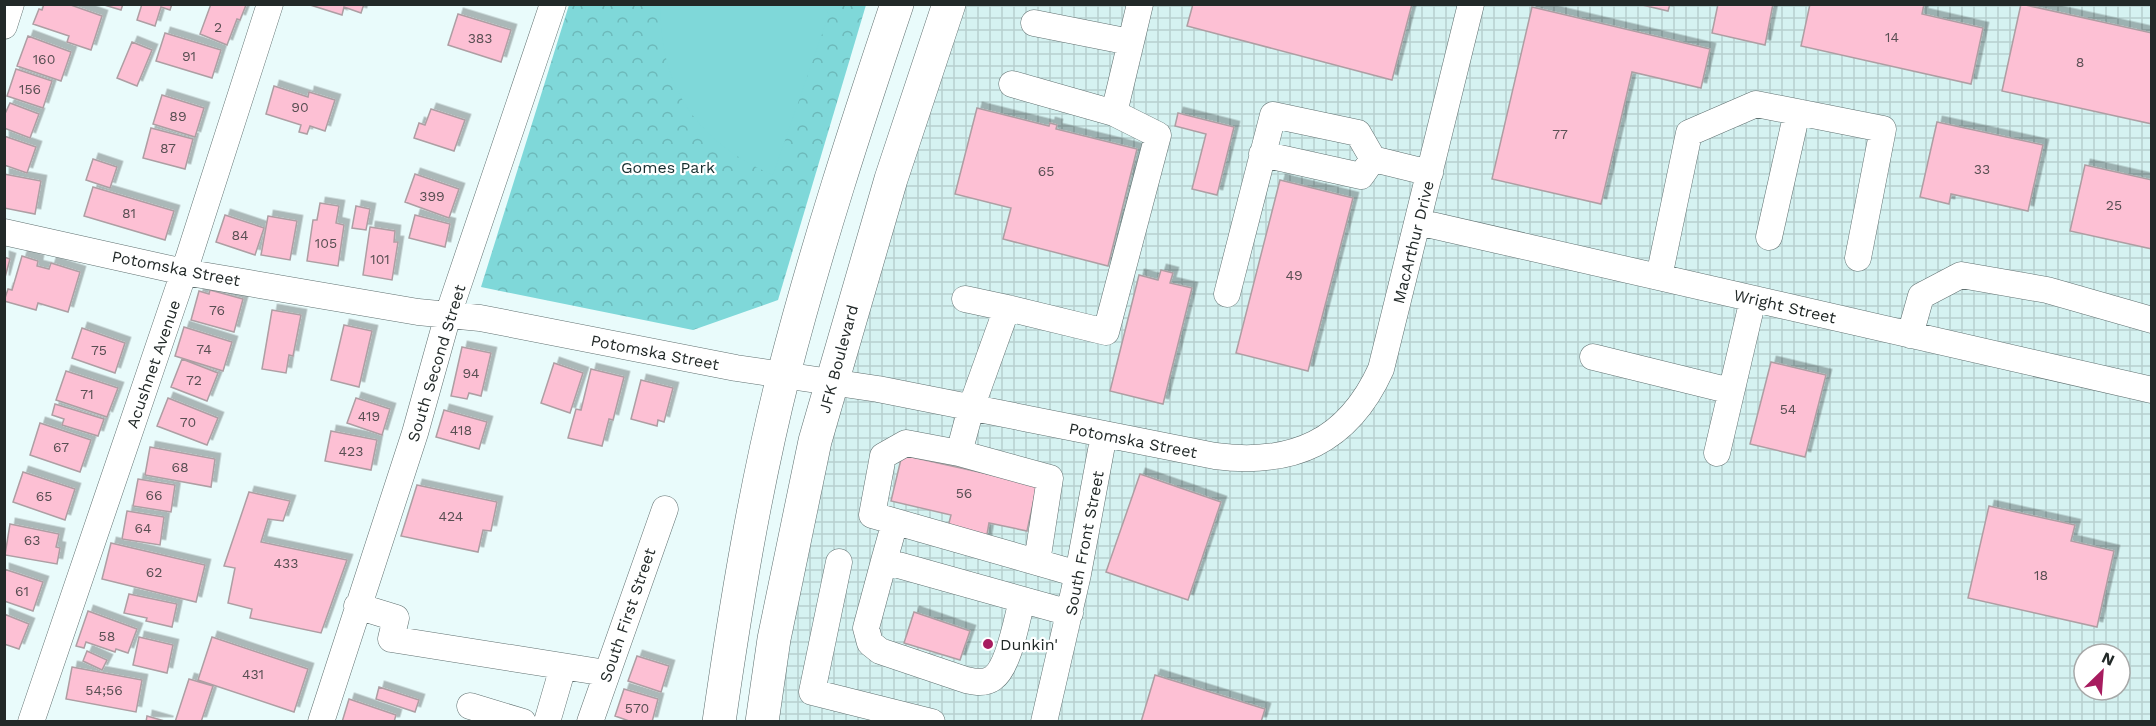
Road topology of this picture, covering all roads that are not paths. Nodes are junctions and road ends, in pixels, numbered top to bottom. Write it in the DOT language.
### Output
graph roads {
  1 [pos="11,4"];
  2 [pos="270,4"];
  3 [pos="553,4"];
  4 [pos="897,4"];
  5 [pos="949,4"];
  6 [pos="1140,4"];
  7 [pos="1470,4"];
  8 [pos="1034,23"];
  9 [pos="4,26"];
  10 [pos="1130,42"];
  11 [pos="1012,84"];
  12 [pos="1797,112"];
  13 [pos="1114,113"];
  14 [pos="1262,154"];
  15 [pos="1373,159"];
  16 [pos="1430,173"];
  17 [pos="1418,222"];
  18 [pos="4,232"];
  19 [pos="1769,237"];
  20 [pos="1858,258"];
  21 [pos="184,272"];
  22 [pos="1659,277"];
  23 [pos="1227,294"];
  24 [pos="1753,298"];
  25 [pos="966,299"];
  26 [pos="1007,308"];
  27 [pos="448,315"];
  28 [pos="2151,320"];
  29 [pos="1910,335"];
  30 [pos="1593,357"];
  31 [pos="784,375"];
  32 [pos="832,382"];
  33 [pos="2151,390"];
  34 [pos="1731,391"];
  35 [pos="971,408"];
  36 [pos="1104,434"];
  37 [pos="1305,448"];
  38 [pos="959,453"];
  39 [pos="1717,453"];
  40 [pos="665,509"];
  41 [pos="895,522"];
  42 [pos="884,561"];
  43 [pos="839,562"];
  44 [pos="1037,562"];
  45 [pos="1078,574"];
  46 [pos="1022,600"];
  47 [pos="357,606"];
  48 [pos="1070,613"];
  49 [pos="563,667"];
  50 [pos="606,673"];
  51 [pos="470,706"];
  52 [pos="31,722"];
  53 [pos="321,722"];
  54 [pos="523,722"];
  55 [pos="547,722"];
  56 [pos="590,722"];
  57 [pos="718,722"];
  58 [pos="762,722"];
  59 [pos="932,722"];
  60 [pos="1044,722"];
  1 -- 9 [label="street"];
  2 -- 21 [label="street, Acushnet Avenue"];
  3 -- 27 [label="street, South Second Street"];
  4 -- 31 [label="main road"];
  5 -- 32 [label="main road, JFK Boulevard"];
  6 -- 10 [label="street"];
  7 -- 16 [label="street, MacArthur Drive"];
  8 -- 10 [label="street"];
  10 -- 13 [label="street"];
  11 -- 13 [label="street"];
  12 -- 19 [label="street"];
  12 -- 20 [label="street"];
  12 -- 22 [label="street"];
  13 -- 26 [label="street"];
  14 -- 15 [label="street"];
  14 -- 15 [label="street"];
  14 -- 23 [label="street"];
  15 -- 16 [label="street"];
  16 -- 17 [label="street, MacArthur Drive"];
  17 -- 22 [label="street, Wright Street"];
  17 -- 37 [label="street, MacArthur Drive"];
  18 -- 21 [label="street, Potomska Street"];
  21 -- 27 [label="street, Potomska Street"];
  21 -- 52 [label="street, Acushnet Avenue"];
  22 -- 24 [label="street, Wright Street"];
  24 -- 29 [label="street, Wright Street"];
  24 -- 34 [label="street"];
  25 -- 26 [label="street"];
  26 -- 35 [label="street"];
  27 -- 31 [label="street, Potomska Street"];
  27 -- 47 [label="street, South Second Street"];
  28 -- 29 [label="street"];
  29 -- 33 [label="street, Wright Street"];
  30 -- 34 [label="street"];
  31 -- 32 [label="street, Potomska Street"];
  31 -- 57 [label="main road"];
  32 -- 35 [label="street, Potomska Street"];
  32 -- 58 [label="main road, JFK Boulevard"];
  34 -- 39 [label="street"];
  35 -- 36 [label="street, Potomska Street"];
  35 -- 38 [label="street"];
  36 -- 37 [label="street, Potomska Street"];
  36 -- 45 [label="street, South Front Street"];
  38 -- 41 [label="street"];
  38 -- 44 [label="street"];
  40 -- 50 [label="street, South First Street"];
  41 -- 42 [label="street"];
  41 -- 44 [label="street"];
  42 -- 46 [label="street"];
  42 -- 46 [label="street"];
  43 -- 59 [label="street"];
  44 -- 45 [label="street"];
  45 -- 48 [label="street, South Front Street"];
  46 -- 48 [label="street"];
  47 -- 49 [label="street"];
  47 -- 53 [label="street, South Second Street"];
  48 -- 60 [label="street, South Front Street"];
  49 -- 50 [label="street"];
  49 -- 55 [label="street"];
  50 -- 56 [label="street, South First Street"];
  51 -- 54 [label="street"];
}
